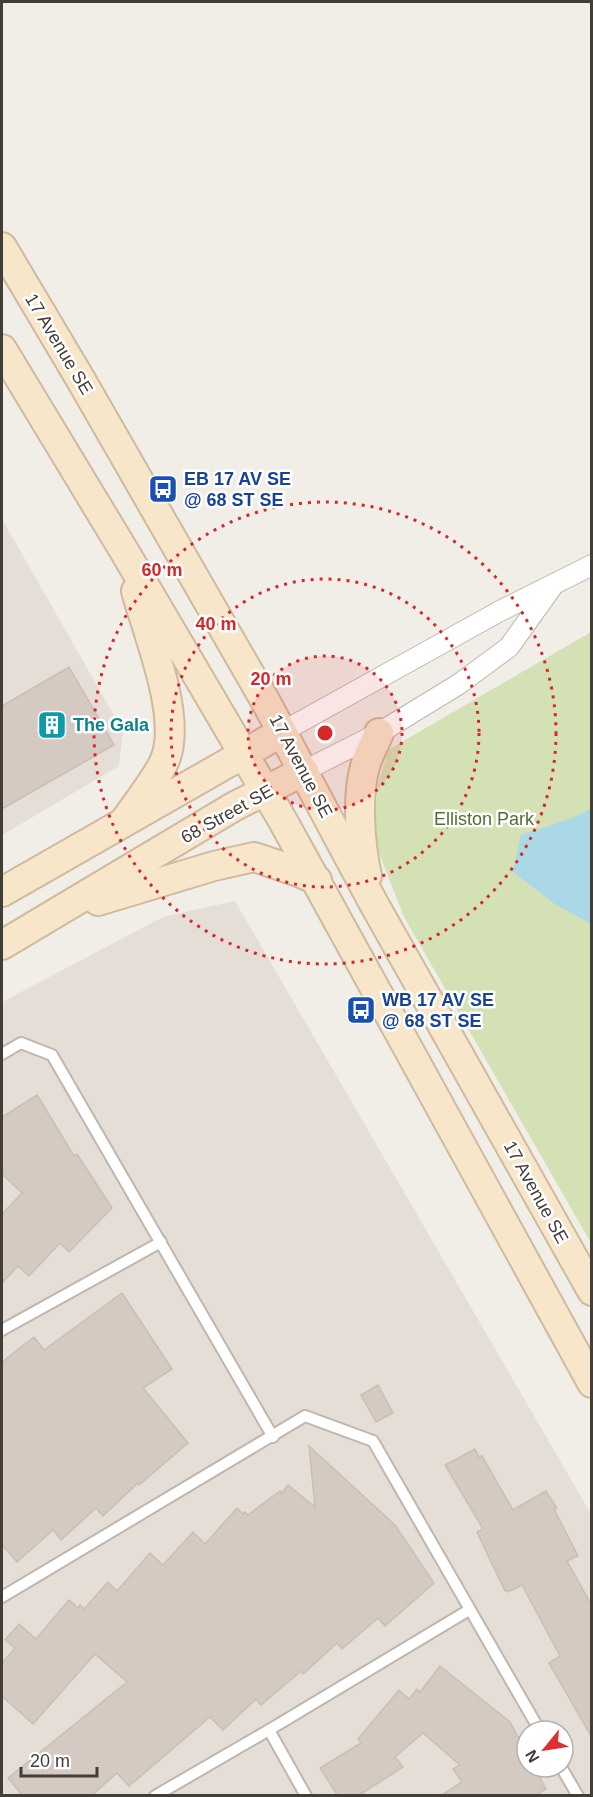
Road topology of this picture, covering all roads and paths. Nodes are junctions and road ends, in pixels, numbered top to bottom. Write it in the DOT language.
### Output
graph roads {
  1 [pos="2,247"];
  2 [pos="2,349"];
  3 [pos="123,549"];
  4 [pos="591,565"];
  5 [pos="554,585"];
  6 [pos="282,732"];
  7 [pos="379,733"];
  8 [pos="243,754"];
  9 [pos="304,771"];
  10 [pos="266,791"];
  11 [pos="124,823"];
  12 [pos="317,880"];
  13 [pos="2,892"];
  14 [pos="374,904"];
  15 [pos="55,914"];
  16 [pos="2,945"];
  17 [pos="2,1054"];
  18 [pos="161,1242"];
  19 [pos="591,1291"];
  20 [pos="2,1330"];
  21 [pos="591,1383"];
  22 [pos="273,1437"];
  23 [pos="2,1597"];
  24 [pos="469,1610"];
  25 [pos="533,1719"];
  26 [pos="269,1730"];
  27 [pos="568,1779"];
  28 [pos="155,1796"];
  29 [pos="306,1796"];
  30 [pos="578,1796"];
  1 -- 6 [label="main road, 17 Avenue SE"];
  2 -- 3 [label="main road"];
  3 -- 8 [label="main road"];
  3 -- 11 [label="main road"];
  4 -- 5 [label="street, 68 Street SE"];
  5 -- 6 [label="street, 68 Street SE"];
  5 -- 7 [label="street, 68 Street SE"];
  6 -- 8 [label="main road, 68 Street SE"];
  6 -- 9 [label="main road, 17 Avenue SE"];
  7 -- 9 [label="street, 68 Street SE"];
  7 -- 14 [label="main road"];
  8 -- 10 [label="main road"];
  8 -- 11 [label="main road, 68 Street SE"];
  9 -- 10 [label="main road, 68 Street SE"];
  9 -- 14 [label="main road, 17 Avenue SE"];
  10 -- 12 [label="main road"];
  10 -- 15 [label="main road, 68 Street SE"];
  11 -- 13 [label="main road, 68 Street SE"];
  12 -- 15 [label="main road"];
  12 -- 21 [label="main road"];
  14 -- 19 [label="main road, 17 Avenue SE"];
  15 -- 16 [label="main road, 68 Street SE"];
  17 -- 18 [label="lane"];
  18 -- 20 [label="lane"];
  18 -- 22 [label="lane"];
  22 -- 23 [label="lane"];
  22 -- 24 [label="lane"];
  24 -- 25 [label="lane"];
  24 -- 26 [label="lane"];
  26 -- 28 [label="lane"];
  26 -- 29 [label="lane"];
  27 -- 30 [label="lane"];
}
